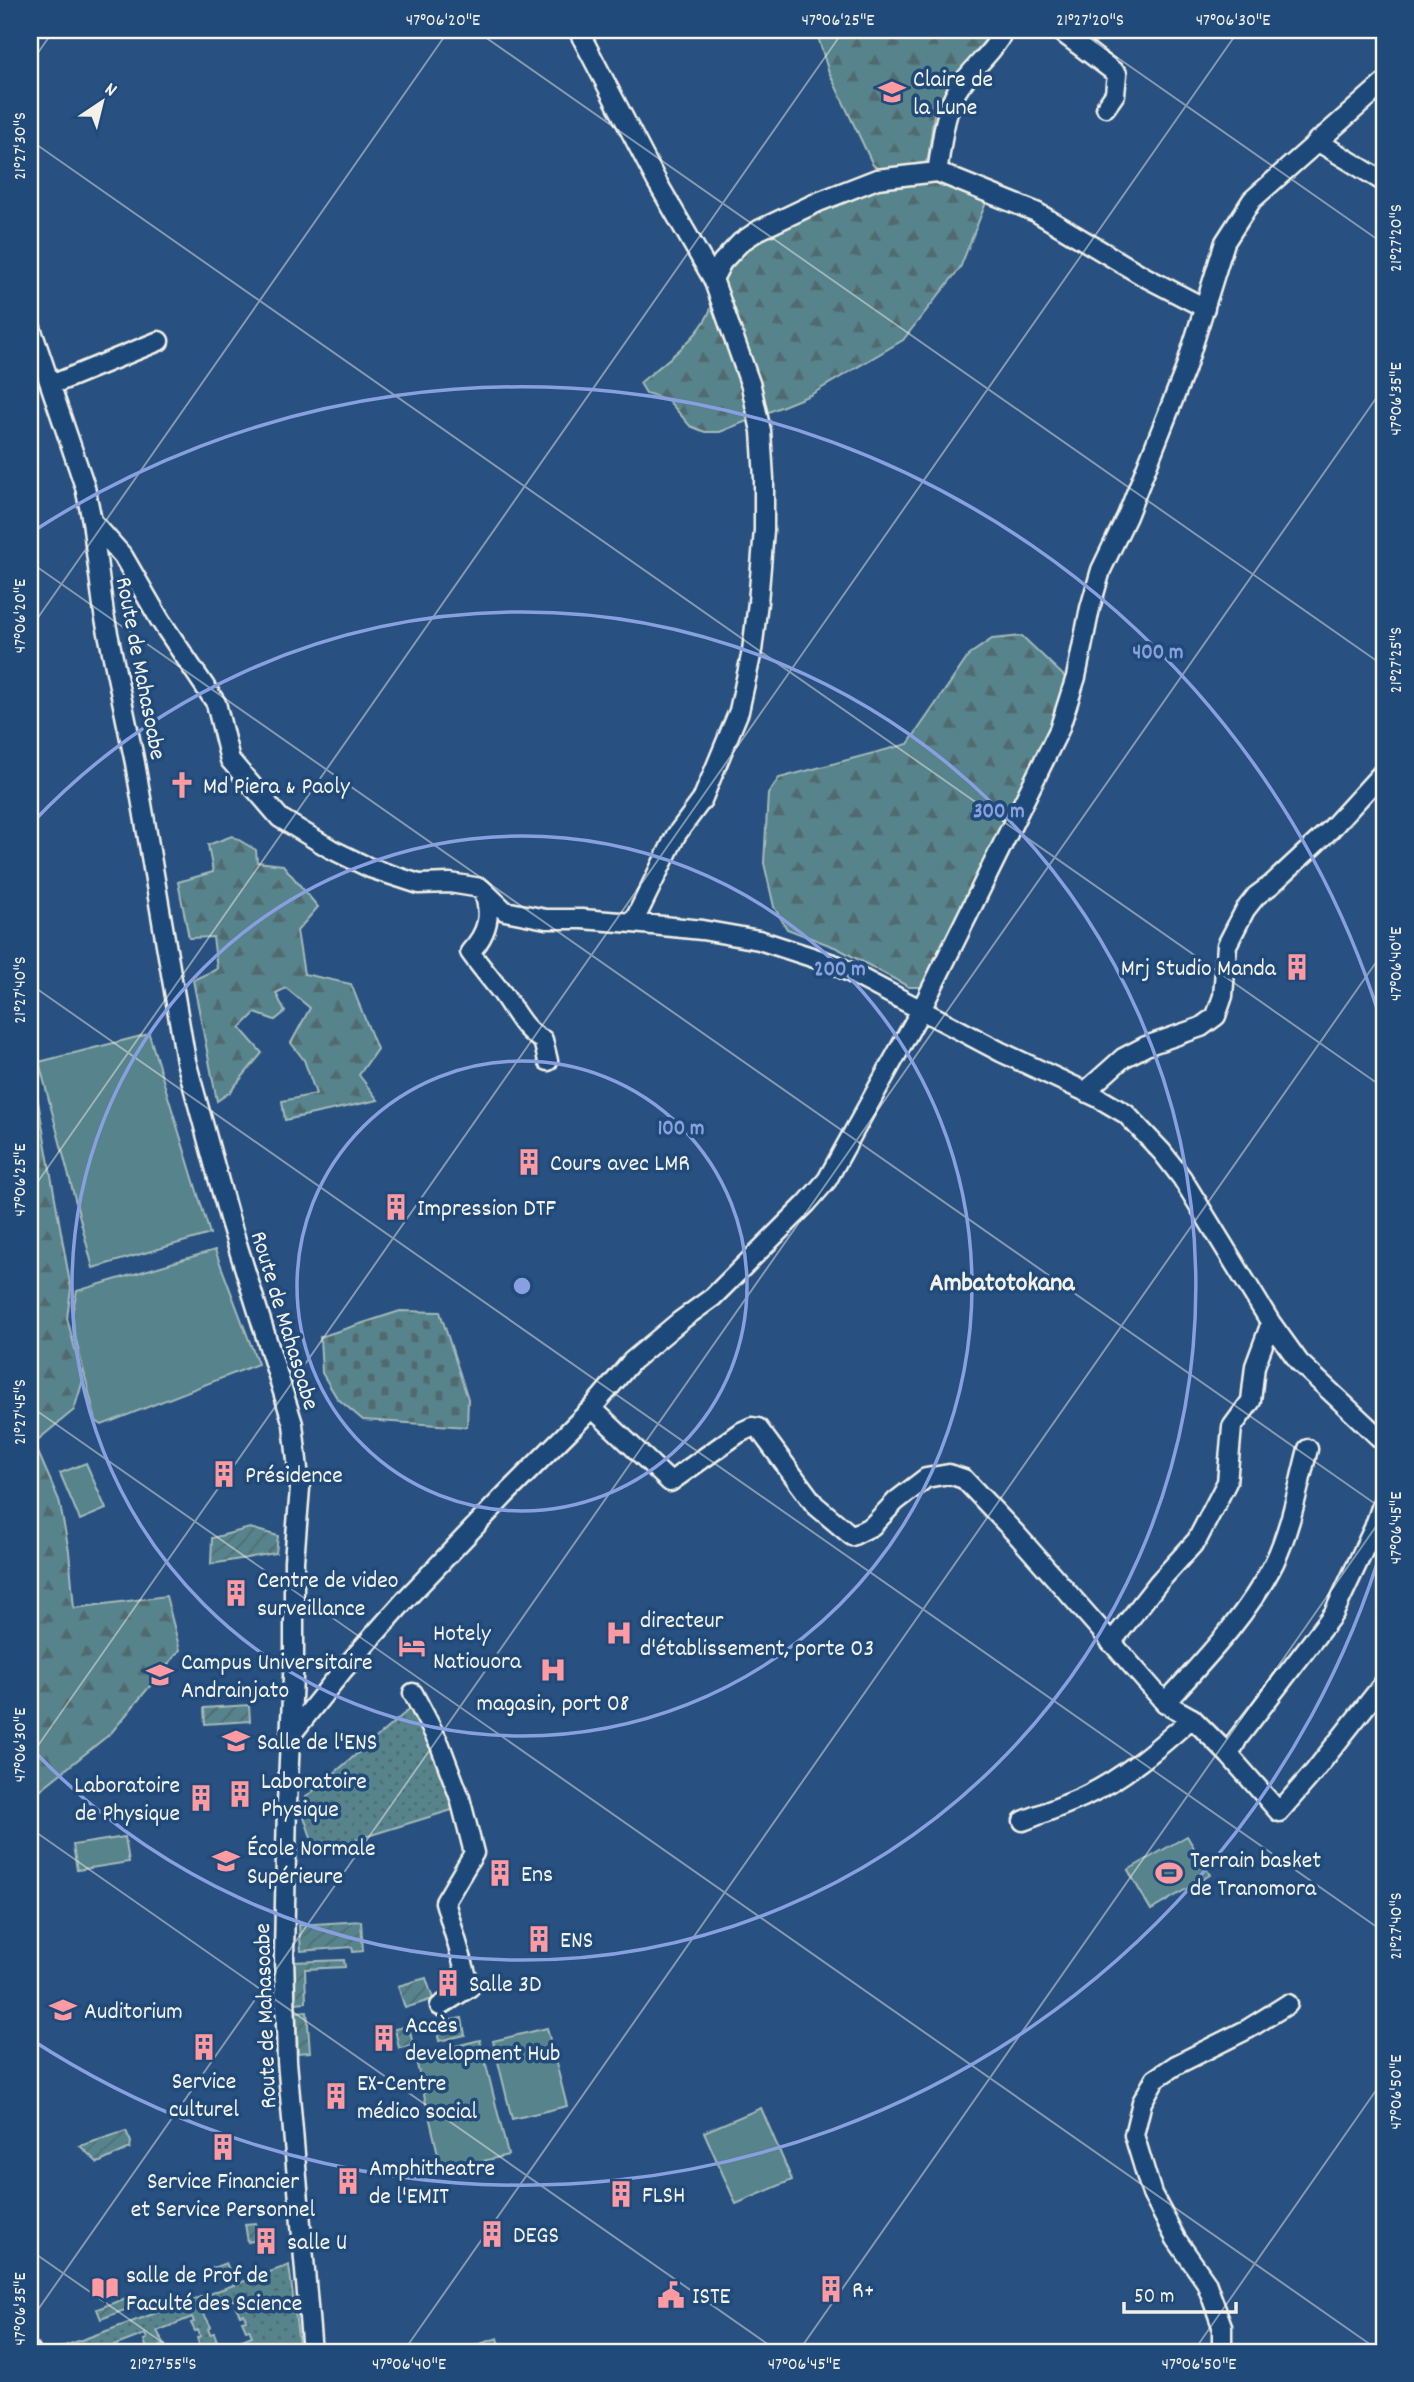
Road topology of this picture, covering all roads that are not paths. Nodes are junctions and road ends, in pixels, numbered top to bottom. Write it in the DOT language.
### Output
graph roads {
  1 [pos="578,30"];
  2 [pos="1004,30"];
  3 [pos="1059,30"];
  4 [pos="1384,83"];
  5 [pos="1106,107"];
  6 [pos="1317,141"];
  7 [pos="937,172"];
  8 [pos="1384,182"];
  9 [pos="713,279"];
  10 [pos="1205,308"];
  11 [pos="30,325"];
  12 [pos="159,341"];
  13 [pos="51,385"];
  14 [pos="92,521"];
  15 [pos="1384,771"];
  16 [pos="481,888"];
  17 [pos="633,923"];
  18 [pos="922,1010"];
  19 [pos="548,1061"];
  20 [pos="1086,1091"];
  21 [pos="1271,1323"];
  22 [pos="592,1408"];
  23 [pos="1384,1442"];
  24 [pos="1308,1450"];
  25 [pos="1384,1499"];
  26 [pos="1111,1643"];
  27 [pos="1384,1683"];
  28 [pos="413,1693"];
  29 [pos="1165,1703"];
  30 [pos="1192,1718"];
  31 [pos="290,1736"];
  32 [pos="1229,1755"];
  33 [pos="1023,1821"];
  34 [pos="1288,2004"];
  35 [pos="440,2006"];
  36 [pos="312,2352"];
  37 [pos="1222,2352"];
  1 -- 9 [label="street"];
  2 -- 7 [label="street"];
  3 -- 5 [label="street"];
  4 -- 6 [label="street"];
  6 -- 8 [label="street"];
  6 -- 10 [label="street"];
  7 -- 9 [label="street"];
  7 -- 10 [label="street"];
  9 -- 17 [label="street"];
  10 -- 18 [label="street"];
  11 -- 13 [label="street, Route de Mahasoabe"];
  12 -- 13 [label="street"];
  13 -- 14 [label="street, Route de Mahasoabe"];
  14 -- 16 [label="street"];
  14 -- 31 [label="street, Route de Mahasoabe"];
  15 -- 20 [label="street"];
  16 -- 17 [label="street"];
  16 -- 19 [label="street"];
  17 -- 18 [label="street"];
  18 -- 20 [label="street"];
  18 -- 22 [label="street"];
  20 -- 21 [label="street"];
  21 -- 23 [label="street"];
  21 -- 26 [label="street"];
  22 -- 26 [label="street"];
  22 -- 31 [label="street"];
  24 -- 29 [label="street"];
  25 -- 32 [label="street"];
  26 -- 29 [label="street"];
  27 -- 32 [label="street"];
  28 -- 35 [label="street"];
  29 -- 30 [label="street"];
  30 -- 32 [label="street"];
  30 -- 33 [label="street"];
  31 -- 36 [label="street, Route de Mahasoabe"];
  34 -- 37 [label="street"];
}
